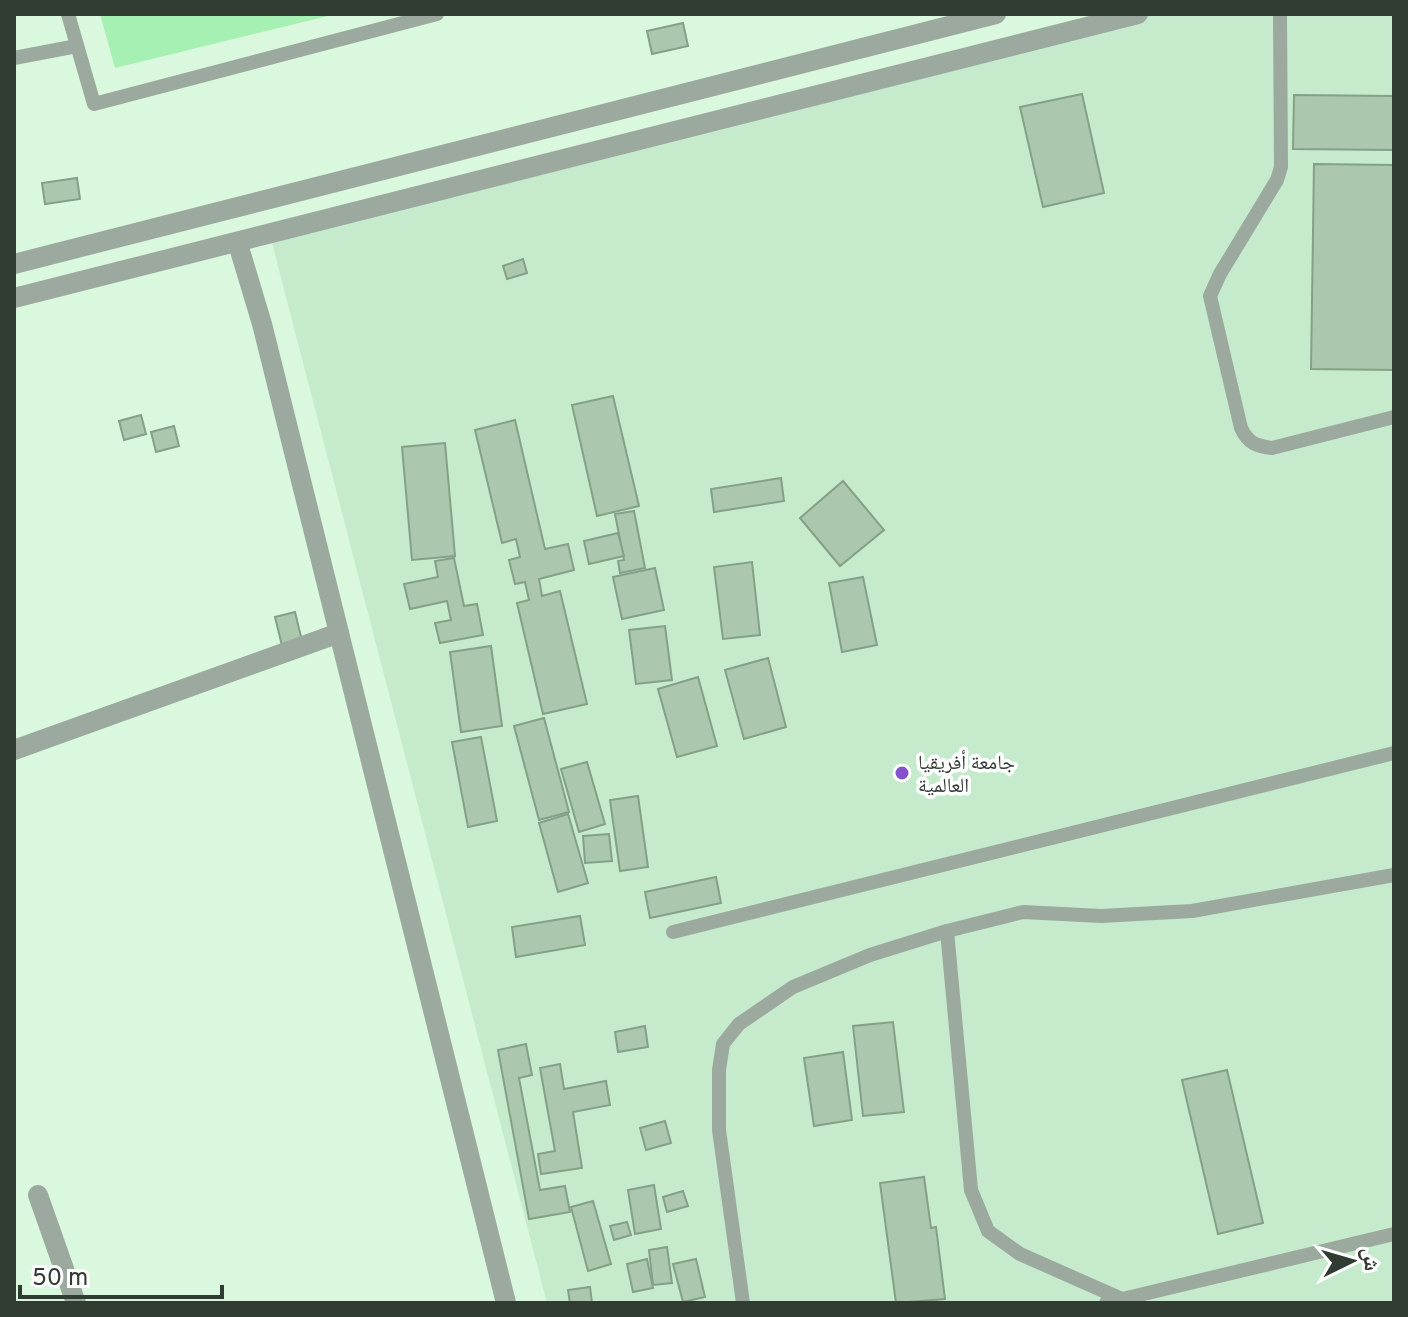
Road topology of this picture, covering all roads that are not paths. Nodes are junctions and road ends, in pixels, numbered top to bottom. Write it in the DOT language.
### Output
graph roads {
  1 [pos="68,14"];
  2 [pos="437,14"];
  3 [pos="996,14"];
  4 [pos="1138,14"];
  5 [pos="1280,14"];
  6 [pos="77,46"];
  7 [pos="14,58"];
  8 [pos="238,244"];
  9 [pos="14,264"];
  10 [pos="14,298"];
  11 [pos="1394,417"];
  12 [pos="339,633"];
  13 [pos="14,750"];
  14 [pos="1394,753"];
  15 [pos="1394,875"];
  16 [pos="947,931"];
  17 [pos="673,932"];
  18 [pos="38,1195"];
  19 [pos="1394,1234"];
  20 [pos="1124,1300"];
  21 [pos="76,1303"];
  22 [pos="506,1303"];
  23 [pos="743,1303"];
  24 [pos="1106,1303"];
  1 -- 6 [label="lane"];
  2 -- 6 [label="lane"];
  3 -- 9 [label="street"];
  4 -- 8 [label="street"];
  5 -- 11 [label="lane"];
  6 -- 7 [label="lane"];
  8 -- 10 [label="street"];
  8 -- 12 [label="street"];
  12 -- 13 [label="street"];
  12 -- 22 [label="street"];
  14 -- 17 [label="lane"];
  15 -- 16 [label="lane"];
  16 -- 20 [label="lane"];
  16 -- 23 [label="lane"];
  18 -- 21 [label="street"];
  19 -- 20 [label="lane"];
  20 -- 24 [label="lane"];
}
